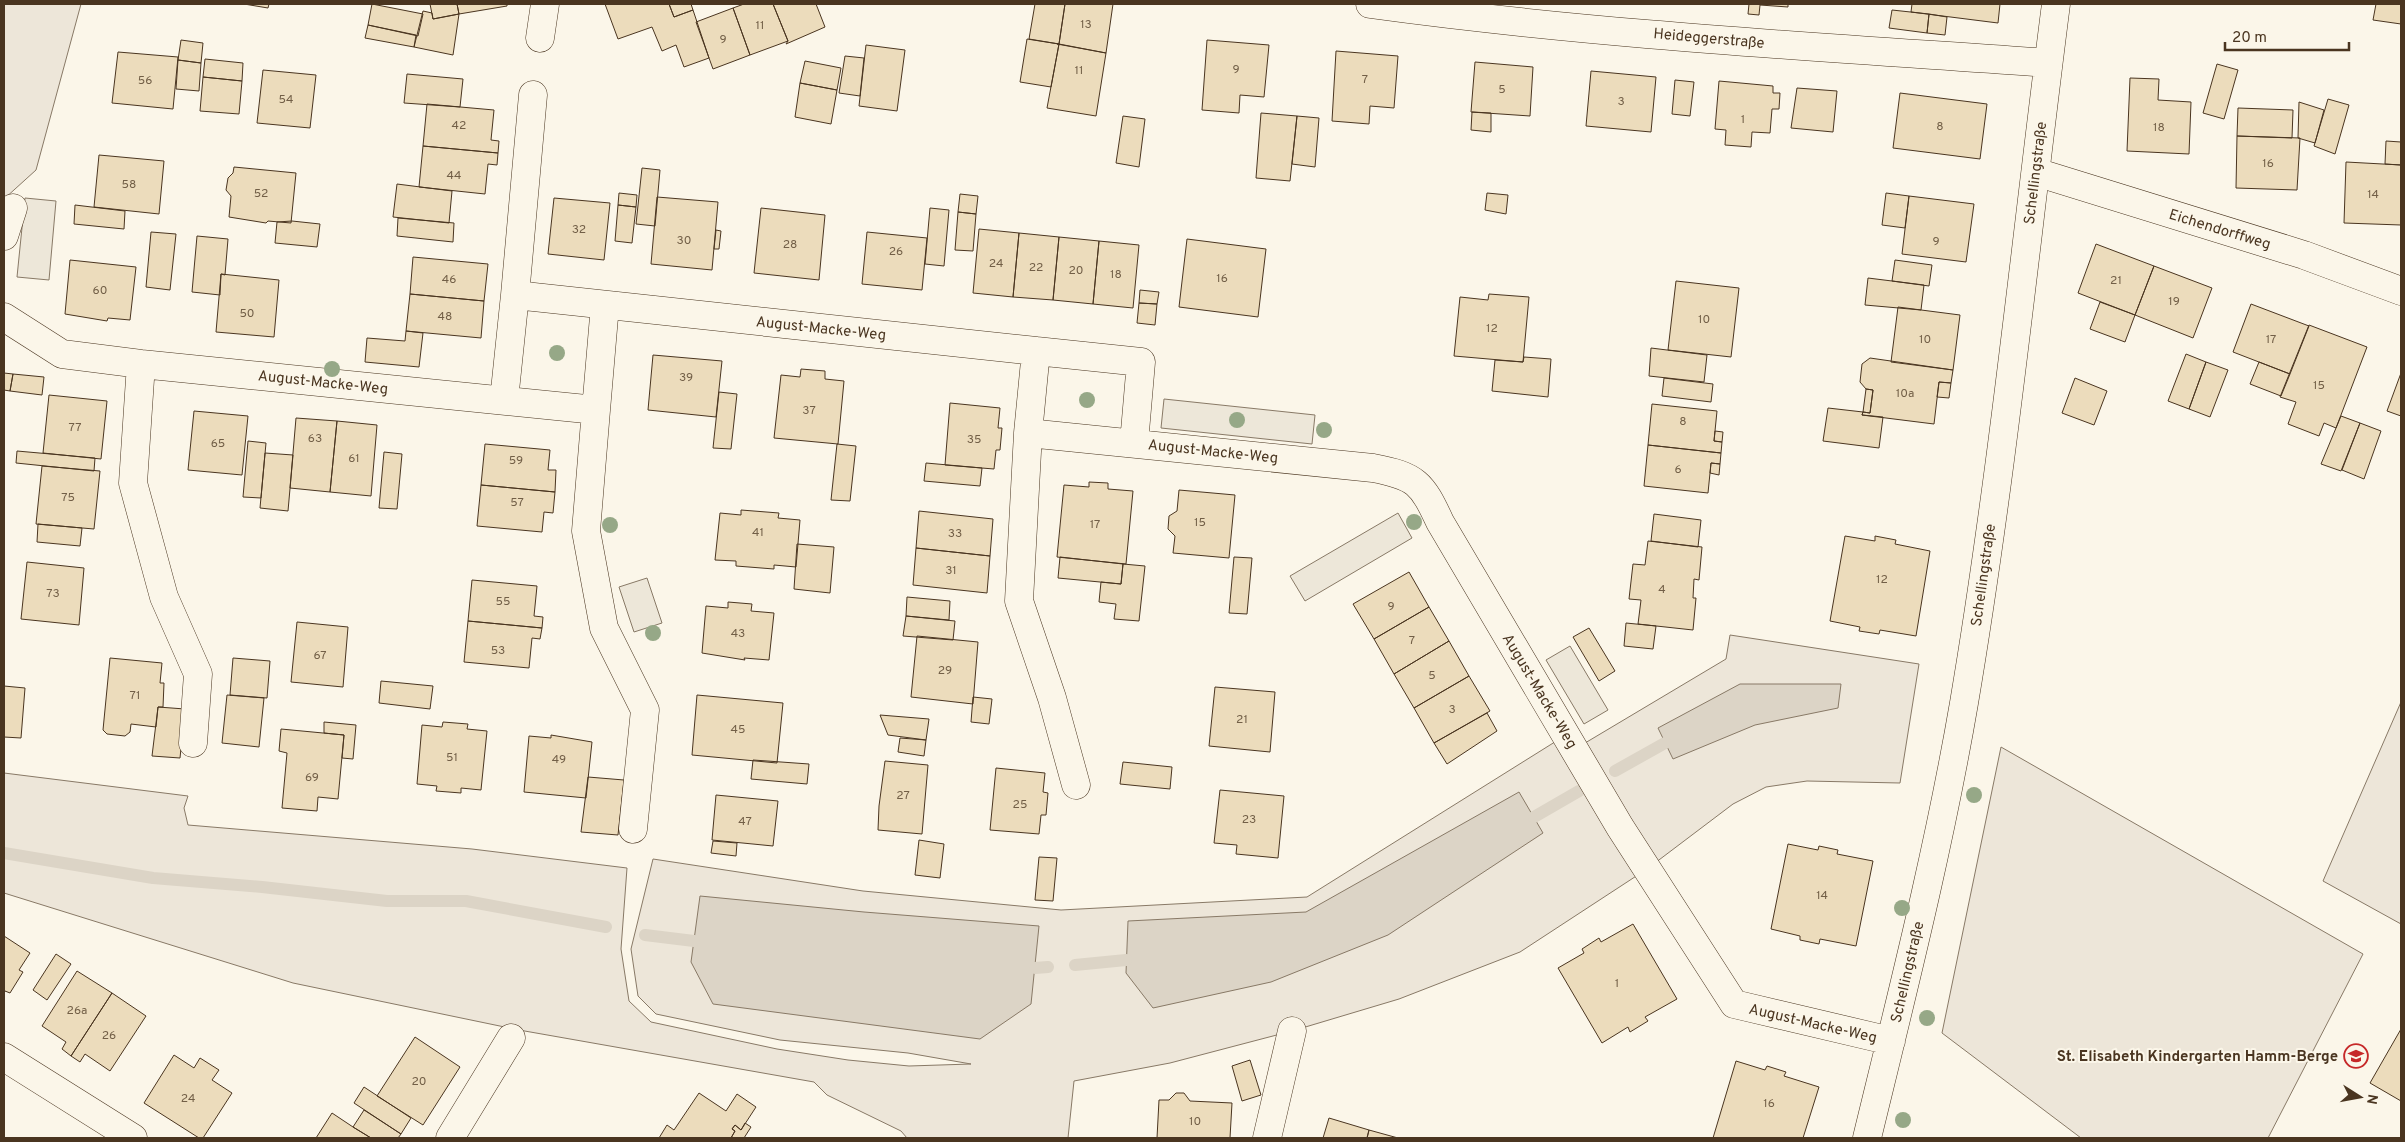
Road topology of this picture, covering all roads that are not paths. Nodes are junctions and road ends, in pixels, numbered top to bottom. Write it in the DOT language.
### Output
graph roads {
  1 [pos="545,4"];
  2 [pos="1370,4"];
  3 [pos="2056,4"];
  4 [pos="540,38"];
  5 [pos="2048,63"];
  6 [pos="533,95"];
  7 [pos="2036,172"];
  8 [pos="13,208"];
  9 [pos="4,236"];
  10 [pos="2401,291"];
  11 [pos="515,295"];
  12 [pos="605,305"];
  13 [pos="4,317"];
  14 [pos="1036,351"];
  15 [pos="141,364"];
  16 [pos="504,400"];
  17 [pos="596,410"];
  18 [pos="1028,434"];
  19 [pos="1134,443"];
  20 [pos="193,743"];
  21 [pos="1076,785"];
  22 [pos="633,829"];
  23 [pos="1292,1031"];
  24 [pos="511,1038"];
  25 [pos="1891,1041"];
  26 [pos="4,1057"];
  27 [pos="132,1138"];
  28 [pos="450,1138"];
  29 [pos="1267,1138"];
  30 [pos="1867,1138"];
  1 -- 4 [label="street"];
  2 -- 5 [label="street, Heideggerstraße"];
  3 -- 5 [label="street, Schellingstraße"];
  5 -- 7 [label="street, Schellingstraße"];
  6 -- 11 [label="street"];
  7 -- 10 [label="street, Eichendorffweg"];
  7 -- 25 [label="street, Schellingstraße"];
  8 -- 9 [label="street"];
  11 -- 12 [label="street, August-Macke-Weg"];
  11 -- 16 [label="street"];
  12 -- 14 [label="street, August-Macke-Weg"];
  12 -- 17 [label="street"];
  13 -- 15 [label="street, August-Macke-Weg"];
  14 -- 18 [label="street"];
  14 -- 19 [label="street, August-Macke-Weg"];
  15 -- 16 [label="street, August-Macke-Weg"];
  15 -- 20 [label="street"];
  16 -- 17 [label="street, August-Macke-Weg"];
  17 -- 22 [label="street"];
  18 -- 19 [label="street, August-Macke-Weg"];
  18 -- 21 [label="street"];
  19 -- 25 [label="street, August-Macke-Weg"];
  23 -- 29 [label="street"];
  24 -- 28 [label="street"];
  25 -- 30 [label="street, Schellingstraße"];
  26 -- 27 [label="street"];
}
